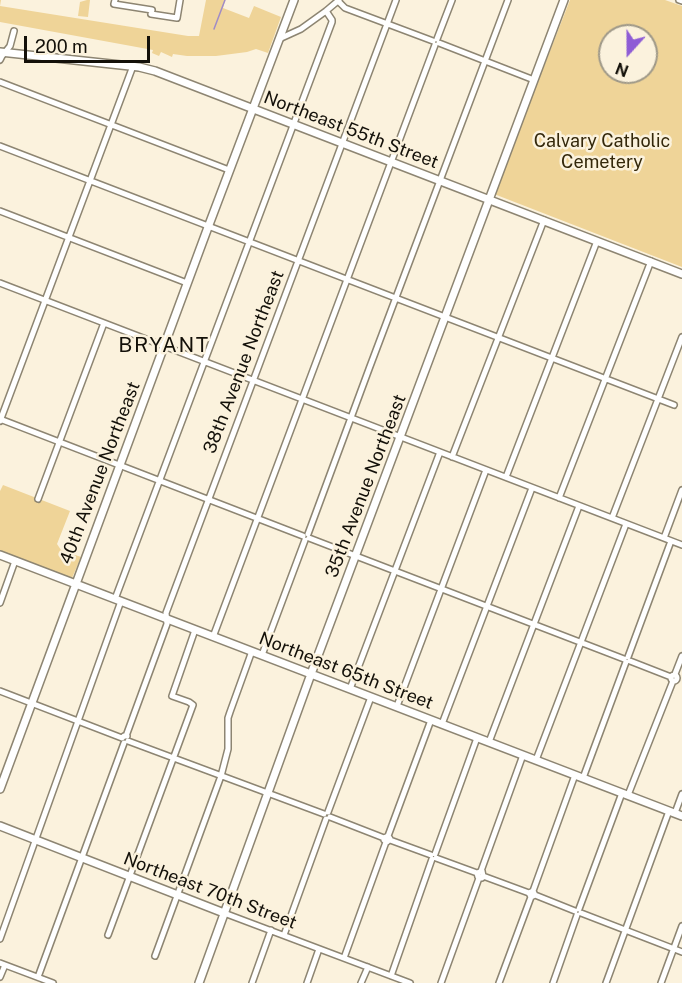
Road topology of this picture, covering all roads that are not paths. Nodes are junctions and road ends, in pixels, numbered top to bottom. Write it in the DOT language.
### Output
graph roads {
  1 [pos="115,0"];
  2 [pos="180,0"];
  3 [pos="294,0"];
  4 [pos="396,0"];
  5 [pos="452,0"];
  6 [pos="508,0"];
  7 [pos="564,0"];
  8 [pos="338,1"];
  9 [pos="326,11"];
  10 [pos="387,24"];
  11 [pos="15,31"];
  12 [pos="279,39"];
  13 [pos="436,42"];
  14 [pos="3,52"];
  15 [pos="0,60"];
  16 [pos="485,61"];
  17 [pos="133,66"];
  18 [pos="534,80"];
  19 [pos="0,82"];
  20 [pos="253,108"];
  21 [pos="293,123"];
  22 [pos="111,124"];
  23 [pos="343,142"];
  24 [pos="0,146"];
  25 [pos="391,161"];
  26 [pos="229,170"];
  27 [pos="441,180"];
  28 [pos="90,181"];
  29 [pos="489,199"];
  30 [pos="0,212"];
  31 [pos="544,220"];
  32 [pos="208,226"];
  33 [pos="69,238"];
  34 [pos="597,241"];
  35 [pos="248,242"];
  36 [pos="298,260"];
  37 [pos="651,261"];
  38 [pos="682,274"];
  39 [pos="347,280"];
  40 [pos="0,283"];
  41 [pos="187,284"];
  42 [pos="396,298"];
  43 [pos="45,300"];
  44 [pos="445,317"];
  45 [pos="104,323"];
  46 [pos="682,337"];
  47 [pos="499,338"];
  48 [pos="164,345"];
  49 [pos="552,358"];
  50 [pos="204,362"];
  51 [pos="253,379"];
  52 [pos="605,379"];
  53 [pos="302,398"];
  54 [pos="658,399"];
  55 [pos="674,405"];
  56 [pos="351,417"];
  57 [pos="0,420"];
  58 [pos="400,436"];
  59 [pos="59,441"];
  60 [pos="440,452"];
  61 [pos="452,456"];
  62 [pos="120,465"];
  63 [pos="486,470"];
  64 [pos="506,477"];
  65 [pos="159,480"];
  66 [pos="532,488"];
  67 [pos="682,490"];
  68 [pos="559,498"];
  69 [pos="38,499"];
  70 [pos="208,500"];
  71 [pos="579,506"];
  72 [pos="257,518"];
  73 [pos="612,518"];
  74 [pos="626,524"];
  75 [pos="306,537"];
  76 [pos="664,538"];
  77 [pos="671,541"];
  78 [pos="682,545"];
  79 [pos="0,555"];
  80 [pos="355,557"];
  81 [pos="15,561"];
  82 [pos="395,572"];
  83 [pos="75,584"];
  84 [pos="441,589"];
  85 [pos="118,600"];
  86 [pos="0,603"];
  87 [pos="488,606"];
  88 [pos="166,618"];
  89 [pos="534,624"];
  90 [pos="195,630"];
  91 [pos="213,637"];
  92 [pos="580,642"];
  93 [pos="252,651"];
  94 [pos="262,655"];
  95 [pos="682,656"];
  96 [pos="627,660"];
  97 [pos="311,674"];
  98 [pos="676,678"];
  99 [pos="350,689"];
  100 [pos="0,692"];
  101 [pos="371,697"];
  102 [pos="32,703"];
  103 [pos="397,706"];
  104 [pos="431,720"];
  105 [pos="78,721"];
  106 [pos="442,724"];
  107 [pos="477,738"];
  108 [pos="125,739"];
  109 [pos="489,742"];
  110 [pos="524,755"];
  111 [pos="174,758"];
  112 [pos="536,760"];
  113 [pos="221,776"];
  114 [pos="579,776"];
  115 [pos="0,789"];
  116 [pos="267,793"];
  117 [pos="625,794"];
  118 [pos="682,794"];
  119 [pos="675,813"];
  120 [pos="327,816"];
  121 [pos="0,826"];
  122 [pos="387,839"];
  123 [pos="36,840"];
  124 [pos="434,857"];
  125 [pos="82,858"];
  126 [pos="480,874"];
  127 [pos="130,876"];
  128 [pos="177,894"];
  129 [pos="532,894"];
  130 [pos="578,912"];
  131 [pos="224,913"];
  132 [pos="682,927"];
  133 [pos="271,930"];
  134 [pos="625,930"];
  135 [pos="108,935"];
  136 [pos="284,935"];
  137 [pos="0,939"];
  138 [pos="319,948"];
  139 [pos="674,948"];
  140 [pos="682,952"];
  141 [pos="156,956"];
  142 [pos="344,958"];
  143 [pos="2,964"];
  144 [pos="368,967"];
  145 [pos="391,976"];
  146 [pos="0,977"];
  147 [pos="38,977"];
  148 [pos="53,983"];
  149 [pos="199,983"];
  150 [pos="252,983"];
  151 [pos="307,983"];
  152 [pos="362,983"];
  153 [pos="410,983"];
  154 [pos="441,983"];
  155 [pos="499,983"];
  156 [pos="553,983"];
  157 [pos="606,983"];
  158 [pos="661,983"];
  1 -- 2 [label="street"];
  3 -- 12 [label="main road, 40th Avenue Northeast"];
  4 -- 10 [label="street, 38th Avenue Northeast"];
  5 -- 13 [label="street"];
  6 -- 16 [label="street"];
  7 -- 18 [label="main road, 35th Avenue Northeast"];
  8 -- 9 [label="street"];
  8 -- 10 [label="street"];
  9 -- 12 [label="street"];
  9 -- 21 [label="street"];
  10 -- 13 [label="street"];
  10 -- 23 [label="street, 38th Avenue Northeast"];
  11 -- 14 [label="street"];
  12 -- 20 [label="main road, 40th Avenue Northeast"];
  13 -- 16 [label="street"];
  13 -- 25 [label="street"];
  14 -- 15 [label="street"];
  14 -- 17 [label="main road, Northeast 55th Street"];
  16 -- 18 [label="street"];
  16 -- 27 [label="street"];
  17 -- 20 [label="main road, Northeast 55th Street"];
  17 -- 22 [label="street"];
  18 -- 29 [label="main road, 35th Avenue Northeast"];
  19 -- 22 [label="street"];
  20 -- 21 [label="main road, Northeast 55th Street"];
  20 -- 26 [label="main road, 40th Avenue Northeast"];
  21 -- 23 [label="main road, Northeast 55th Street"];
  21 -- 35 [label="street"];
  22 -- 26 [label="street"];
  22 -- 28 [label="street"];
  23 -- 25 [label="main road, Northeast 55th Street"];
  23 -- 36 [label="street, 38th Avenue Northeast"];
  24 -- 28 [label="street"];
  25 -- 27 [label="main road, Northeast 55th Street"];
  25 -- 39 [label="street"];
  26 -- 32 [label="main road, 40th Avenue Northeast"];
  27 -- 29 [label="main road, Northeast 55th Street"];
  27 -- 42 [label="street"];
  28 -- 32 [label="street"];
  28 -- 33 [label="street"];
  29 -- 31 [label="main road, Northeast 55th Street"];
  29 -- 44 [label="main road, 35th Avenue Northeast"];
  30 -- 33 [label="street"];
  31 -- 34 [label="main road, Northeast 55th Street"];
  31 -- 47 [label="street"];
  32 -- 35 [label="street"];
  32 -- 41 [label="main road, 40th Avenue Northeast"];
  33 -- 41 [label="street"];
  33 -- 43 [label="street"];
  34 -- 37 [label="main road, Northeast 55th Street"];
  34 -- 49 [label="street"];
  35 -- 36 [label="street"];
  35 -- 50 [label="street"];
  36 -- 39 [label="street"];
  36 -- 51 [label="street, 38th Avenue Northeast"];
  37 -- 38 [label="main road, Northeast 55th Street"];
  37 -- 52 [label="street"];
  39 -- 42 [label="street"];
  39 -- 53 [label="street"];
  40 -- 43 [label="street"];
  41 -- 48 [label="main road, 40th Avenue Northeast"];
  42 -- 44 [label="street"];
  42 -- 56 [label="street"];
  43 -- 45 [label="street"];
  43 -- 57 [label="street"];
  44 -- 47 [label="street"];
  44 -- 58 [label="main road, 35th Avenue Northeast"];
  45 -- 48 [label="street"];
  45 -- 59 [label="street"];
  46 -- 54 [label="street"];
  47 -- 49 [label="street"];
  47 -- 61 [label="street"];
  48 -- 50 [label="street"];
  48 -- 62 [label="main road, 40th Avenue Northeast"];
  49 -- 52 [label="street"];
  49 -- 64 [label="street"];
  50 -- 51 [label="street"];
  50 -- 65 [label="street"];
  51 -- 53 [label="street"];
  51 -- 70 [label="street, 38th Avenue Northeast"];
  52 -- 54 [label="street"];
  52 -- 68 [label="street"];
  53 -- 56 [label="street"];
  53 -- 72 [label="street"];
  54 -- 55 [label="street"];
  54 -- 73 [label="street"];
  56 -- 58 [label="street"];
  56 -- 75 [label="street"];
  57 -- 59 [label="street"];
  58 -- 60 [label="street"];
  58 -- 80 [label="main road, 35th Avenue Northeast"];
  59 -- 62 [label="street"];
  59 -- 69 [label="street"];
  60 -- 61 [label="street"];
  60 -- 82 [label="street"];
  61 -- 63 [label="street"];
  62 -- 65 [label="street"];
  62 -- 83 [label="main road, 40th Avenue Northeast"];
  63 -- 64 [label="street"];
  63 -- 84 [label="street"];
  64 -- 66 [label="street"];
  65 -- 70 [label="street"];
  65 -- 85 [label="street"];
  66 -- 68 [label="street"];
  66 -- 87 [label="street"];
  67 -- 76 [label="street"];
  68 -- 71 [label="street"];
  70 -- 72 [label="street"];
  70 -- 88 [label="street, 38th Avenue Northeast"];
  71 -- 73 [label="street"];
  71 -- 89 [label="street"];
  72 -- 75 [label="street"];
  72 -- 91 [label="street"];
  73 -- 74 [label="street"];
  74 -- 76 [label="street"];
  74 -- 92 [label="street"];
  75 -- 80 [label="street"];
  75 -- 94 [label="street"];
  76 -- 77 [label="street"];
  77 -- 78 [label="street"];
  77 -- 96 [label="street"];
  79 -- 81 [label="main road, Northeast 65th Street"];
  80 -- 82 [label="street"];
  80 -- 97 [label="main road, 35th Avenue Northeast"];
  81 -- 83 [label="main road, Northeast 65th Street"];
  81 -- 86 [label="street"];
  82 -- 84 [label="street"];
  82 -- 99 [label="street"];
  83 -- 85 [label="main road, Northeast 65th Street"];
  83 -- 102 [label="main road, 40th Avenue Northeast"];
  84 -- 87 [label="street"];
  84 -- 103 [label="street"];
  85 -- 88 [label="main road, Northeast 65th Street"];
  85 -- 105 [label="street"];
  87 -- 89 [label="street"];
  87 -- 106 [label="street"];
  88 -- 90 [label="main road, Northeast 65th Street"];
  88 -- 108 [label="street, 38th Avenue Northeast"];
  89 -- 92 [label="street"];
  89 -- 109 [label="street"];
  90 -- 91 [label="main road, Northeast 65th Street"];
  90 -- 111 [label="street"];
  91 -- 93 [label="main road, Northeast 65th Street"];
  92 -- 96 [label="street"];
  92 -- 112 [label="street"];
  93 -- 94 [label="main road, Northeast 65th Street"];
  93 -- 113 [label="street"];
  94 -- 97 [label="main road, Northeast 65th Street"];
  95 -- 98 [label="street"];
  96 -- 98 [label="street"];
  96 -- 114 [label="street"];
  97 -- 99 [label="main road, Northeast 65th Street"];
  97 -- 116 [label="main road, 35th Avenue Northeast"];
  98 -- 117 [label="street"];
  99 -- 101 [label="main road, Northeast 65th Street"];
  100 -- 102 [label="street"];
  101 -- 103 [label="main road, Northeast 65th Street"];
  101 -- 120 [label="street"];
  102 -- 105 [label="street"];
  102 -- 115 [label="main road, 40th Avenue Northeast"];
  103 -- 104 [label="main road, Northeast 65th Street"];
  104 -- 106 [label="main road, Northeast 65th Street"];
  104 -- 122 [label="street"];
  105 -- 108 [label="street"];
  105 -- 123 [label="street"];
  106 -- 107 [label="main road, Northeast 65th Street"];
  107 -- 109 [label="main road, Northeast 65th Street"];
  107 -- 124 [label="street"];
  108 -- 111 [label="street"];
  108 -- 125 [label="street, 38th Avenue Northeast"];
  109 -- 110 [label="main road, Northeast 65th Street"];
  110 -- 112 [label="main road, Northeast 65th Street"];
  110 -- 126 [label="street"];
  111 -- 113 [label="street"];
  111 -- 127 [label="street"];
  112 -- 114 [label="main road, Northeast 65th Street"];
  113 -- 116 [label="street"];
  113 -- 128 [label="street"];
  114 -- 117 [label="main road, Northeast 65th Street"];
  114 -- 129 [label="street"];
  116 -- 120 [label="street"];
  116 -- 131 [label="main road, 35th Avenue Northeast"];
  117 -- 119 [label="main road, Northeast 65th Street"];
  117 -- 130 [label="street"];
  118 -- 119 [label="street"];
  119 -- 134 [label="street"];
  120 -- 122 [label="street"];
  120 -- 136 [label="street"];
  121 -- 123 [label="main road, Northeast 70th Street"];
  122 -- 124 [label="street"];
  122 -- 142 [label="street"];
  123 -- 125 [label="main road, Northeast 70th Street"];
  123 -- 137 [label="street"];
  124 -- 126 [label="street"];
  124 -- 145 [label="street"];
  125 -- 127 [label="main road, Northeast 70th Street"];
  125 -- 147 [label="street, 38th Avenue Northeast"];
  126 -- 129 [label="street"];
  126 -- 154 [label="street"];
  127 -- 128 [label="main road, Northeast 70th Street"];
  127 -- 135 [label="street"];
  128 -- 131 [label="main road, Northeast 70th Street"];
  128 -- 141 [label="street"];
  129 -- 130 [label="street"];
  129 -- 155 [label="street"];
  130 -- 134 [label="street"];
  130 -- 156 [label="street"];
  131 -- 133 [label="street, Northeast 70th Street"];
  131 -- 149 [label="main road, 35th Avenue Northeast"];
  132 -- 139 [label="street"];
  133 -- 136 [label="street, Northeast 70th Street"];
  133 -- 150 [label="street"];
  134 -- 139 [label="street"];
  134 -- 157 [label="street"];
  136 -- 138 [label="street, Northeast 70th Street"];
  138 -- 142 [label="street, Northeast 70th Street"];
  138 -- 151 [label="street"];
  139 -- 140 [label="street"];
  139 -- 158 [label="street"];
  142 -- 144 [label="street, Northeast 70th Street"];
  143 -- 146 [label="street"];
  143 -- 147 [label="street"];
  144 -- 145 [label="street, Northeast 70th Street"];
  144 -- 152 [label="street"];
  145 -- 153 [label="street, Northeast 70th Street"];
  147 -- 148 [label="street"];
}
